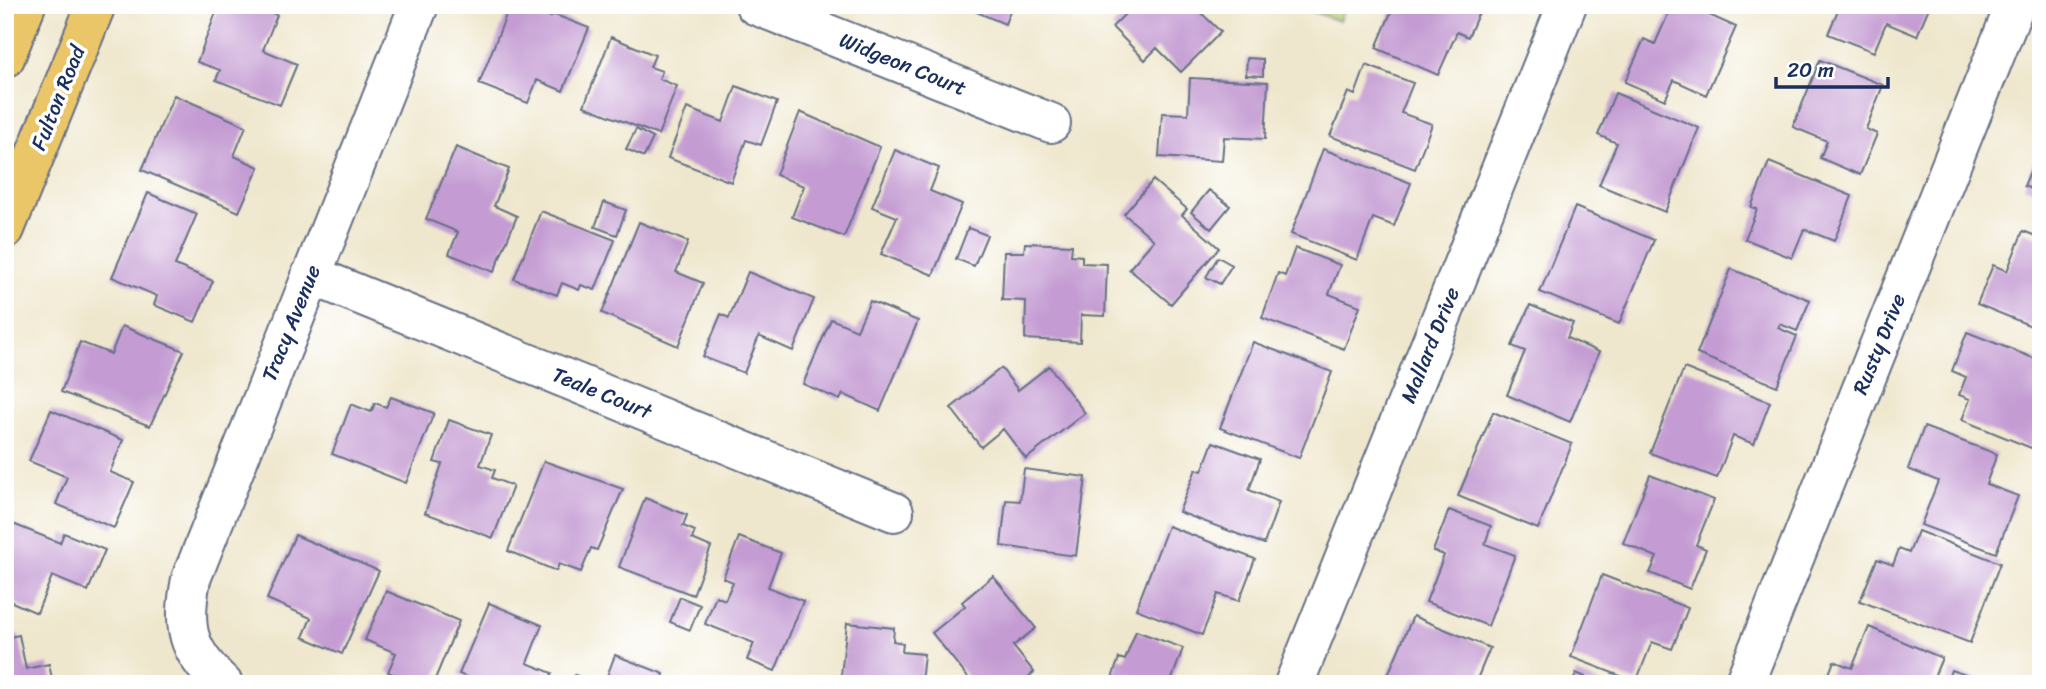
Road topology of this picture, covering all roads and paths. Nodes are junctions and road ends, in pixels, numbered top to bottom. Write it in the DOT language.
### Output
graph roads {
  1 [pos="26,5"];
  2 [pos="96,5"];
  3 [pos="419,5"];
  4 [pos="755,5"];
  5 [pos="1566,5"];
  6 [pos="2015,5"];
  7 [pos="5,58"];
  8 [pos="1051,123"];
  9 [pos="5,229"];
  10 [pos="311,275"];
  11 [pos="894,512"];
  12 [pos="223,684"];
  13 [pos="1294,684"];
  14 [pos="1744,684"];
  1 -- 7 [label="main road"];
  2 -- 9 [label="main road, Fulton Road"];
  3 -- 10 [label="street, Tracy Avenue"];
  4 -- 8 [label="street, Widgeon Court"];
  5 -- 13 [label="street, Mallard Drive"];
  6 -- 14 [label="street, Rusty Drive"];
  10 -- 11 [label="street, Teale Court"];
  10 -- 12 [label="street, Tracy Avenue"];
}
